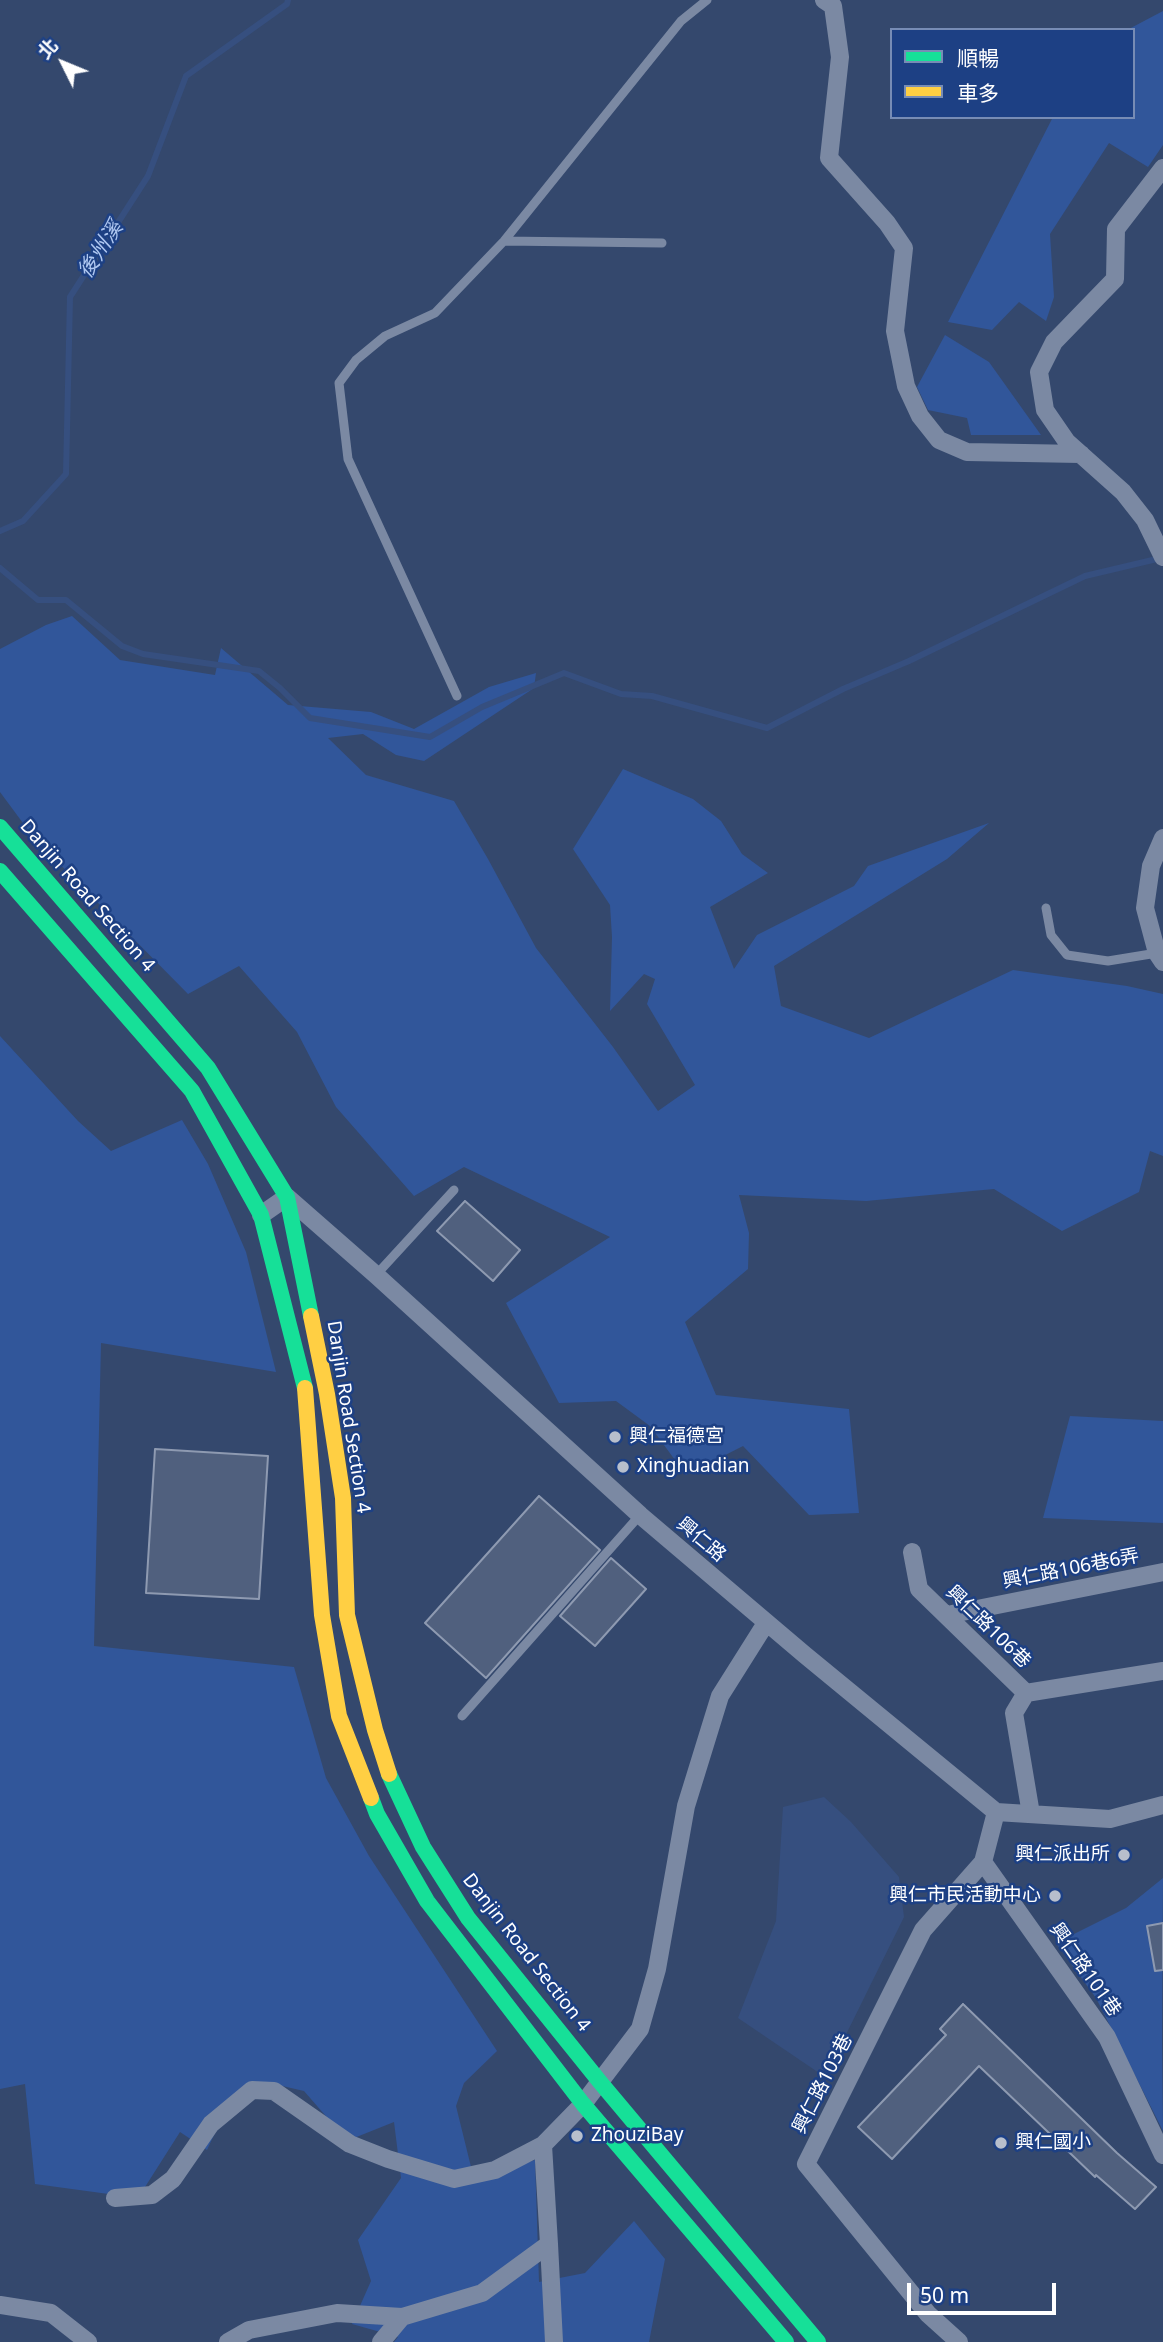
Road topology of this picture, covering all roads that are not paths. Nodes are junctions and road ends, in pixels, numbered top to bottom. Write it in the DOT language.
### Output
graph roads {
  1 [pos="706,0"];
  2 [pos="824,0"];
  3 [pos="1163,168"];
  4 [pos="504,241"];
  5 [pos="662,243"];
  6 [pos="1081,454"];
  7 [pos="1163,556"];
  8 [pos="457,696"];
  9 [pos="0,827"];
  10 [pos="1163,838"];
  11 [pos="0,871"];
  12 [pos="1046,908"];
  13 [pos="1160,957"];
  14 [pos="454,1191"];
  15 [pos="286,1197"];
  16 [pos="261,1215"];
  17 [pos="376,1275"];
  18 [pos="640,1515"];
  19 [pos="912,1552"];
  20 [pos="1163,1572"];
  21 [pos="947,1615"];
  22 [pos="766,1623"];
  23 [pos="1163,1671"];
  24 [pos="1026,1693"];
  25 [pos="462,1716"];
  26 [pos="1163,1805"];
  27 [pos="996,1812"];
  28 [pos="1031,1814"];
  29 [pos="983,1862"];
  30 [pos="600,2082"];
  31 [pos="583,2104"];
  32 [pos="542,2144"];
  33 [pos="1163,2155"];
  34 [pos="115,2198"];
  35 [pos="550,2244"];
  36 [pos="0,2305"];
  37 [pos="402,2317"];
  38 [pos="88,2342"];
  39 [pos="228,2342"];
  40 [pos="381,2342"];
  41 [pos="554,2342"];
  42 [pos="786,2342"];
  43 [pos="818,2342"];
  44 [pos="959,2342"];
  1 -- 4 [label="lane"];
  2 -- 6 [label="street"];
  3 -- 6 [label="street"];
  4 -- 5 [label="lane"];
  4 -- 8 [label="lane"];
  6 -- 7 [label="street"];
  9 -- 15 [label="main road, Danjin Road Section 4"];
  10 -- 13 [label="street"];
  11 -- 16 [label="main road, Danjin Road Section 4"];
  12 -- 13 [label="lane"];
  14 -- 17 [label="lane"];
  15 -- 16 [label="street"];
  15 -- 17 [label="street, 興仁路"];
  15 -- 30 [label="main road, Danjin Road Section 4"];
  16 -- 31 [label="main road, Danjin Road Section 4"];
  17 -- 18 [label="street, 興仁路"];
  18 -- 22 [label="street, 興仁路"];
  18 -- 25 [label="lane"];
  19 -- 21 [label="street, 興仁路106巷"];
  20 -- 21 [label="street, 興仁路106巷6弄"];
  21 -- 24 [label="street, 興仁路106巷"];
  22 -- 27 [label="street, 興仁路"];
  22 -- 30 [label="street"];
  23 -- 24 [label="street"];
  24 -- 28 [label="street, 興仁路106巷"];
  26 -- 28 [label="street"];
  27 -- 28 [label="street"];
  27 -- 29 [label="street"];
  29 -- 33 [label="street, 興仁路101巷"];
  29 -- 44 [label="street, 興仁路103巷"];
  30 -- 31 [label="street"];
  30 -- 43 [label="main road, Danjin Road Section 4"];
  31 -- 32 [label="street"];
  31 -- 42 [label="main road, Danjin Road Section 4"];
  32 -- 34 [label="street"];
  32 -- 35 [label="street"];
  35 -- 37 [label="street"];
  35 -- 41 [label="street"];
  36 -- 38 [label="street"];
  37 -- 39 [label="street"];
  37 -- 40 [label="street"];
}
